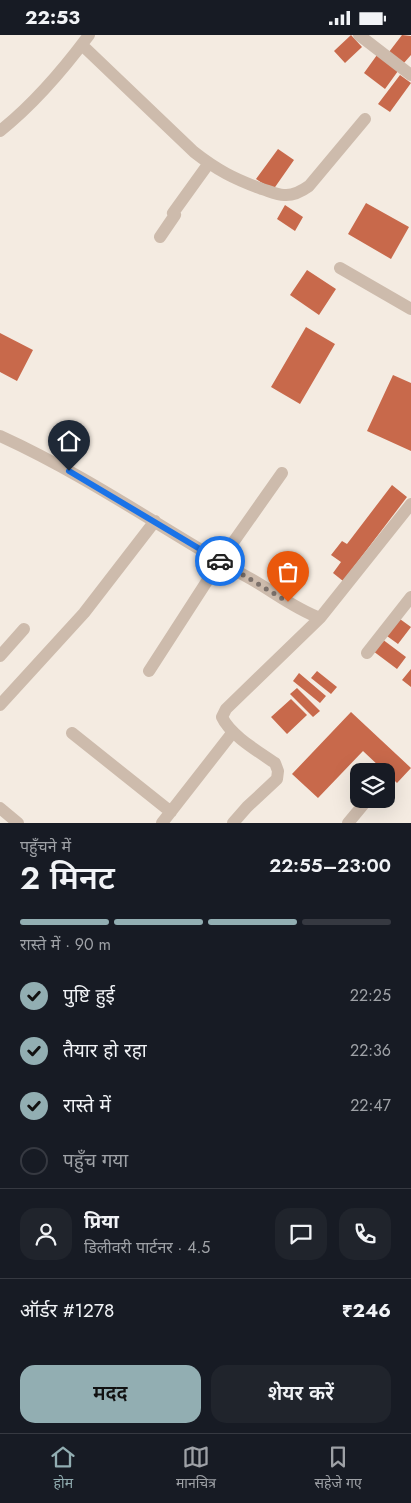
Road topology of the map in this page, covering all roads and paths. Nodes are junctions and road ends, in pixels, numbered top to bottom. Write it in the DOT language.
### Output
graph roads {
  1 [pos="359,35"];
  2 [pos="85,40"];
  3 [pos="411,75"];
  4 [pos="365,119"];
  5 [pos="0,131"];
  6 [pos="209,163"];
  7 [pos="160,237"];
  8 [pos="340,267"];
  9 [pos="411,309"];
  10 [pos="0,436"];
  11 [pos="282,473"];
  12 [pos="411,504"];
  13 [pos="155,521"];
  14 [pos="220,561"];
  15 [pos="411,597"];
  16 [pos="320,618"];
  17 [pos="24,629"];
  18 [pos="367,653"];
  19 [pos="0,657"];
  20 [pos="149,671"];
  21 [pos="0,705"];
  22 [pos="233,732"];
  23 [pos="72,733"];
  24 [pos="0,808"];
  25 [pos="360,808"];
  26 [pos="171,811"];
  27 [pos="18,823"];
  28 [pos="162,823"];
  29 [pos="233,823"];
  30 [pos="348,823"];
  1 -- 3 [label="street"];
  2 -- 5 [label="street"];
  2 -- 6 [label="street"];
  4 -- 6 [label="street"];
  6 -- 7 [label="street"];
  8 -- 9 [label="street"];
  10 -- 13 [label="street"];
  11 -- 14 [label="street"];
  12 -- 16 [label="street"];
  13 -- 14 [label="street"];
  13 -- 21 [label="street"];
  14 -- 16 [label="street"];
  14 -- 20 [label="street"];
  15 -- 18 [label="street"];
  16 -- 22 [label="street"];
  17 -- 19 [label="street"];
  22 -- 26 [label="street"];
  22 -- 29 [label="street"];
  23 -- 26 [label="street"];
  24 -- 27 [label="street"];
  25 -- 30 [label="street"];
  26 -- 28 [label="street"];
}
